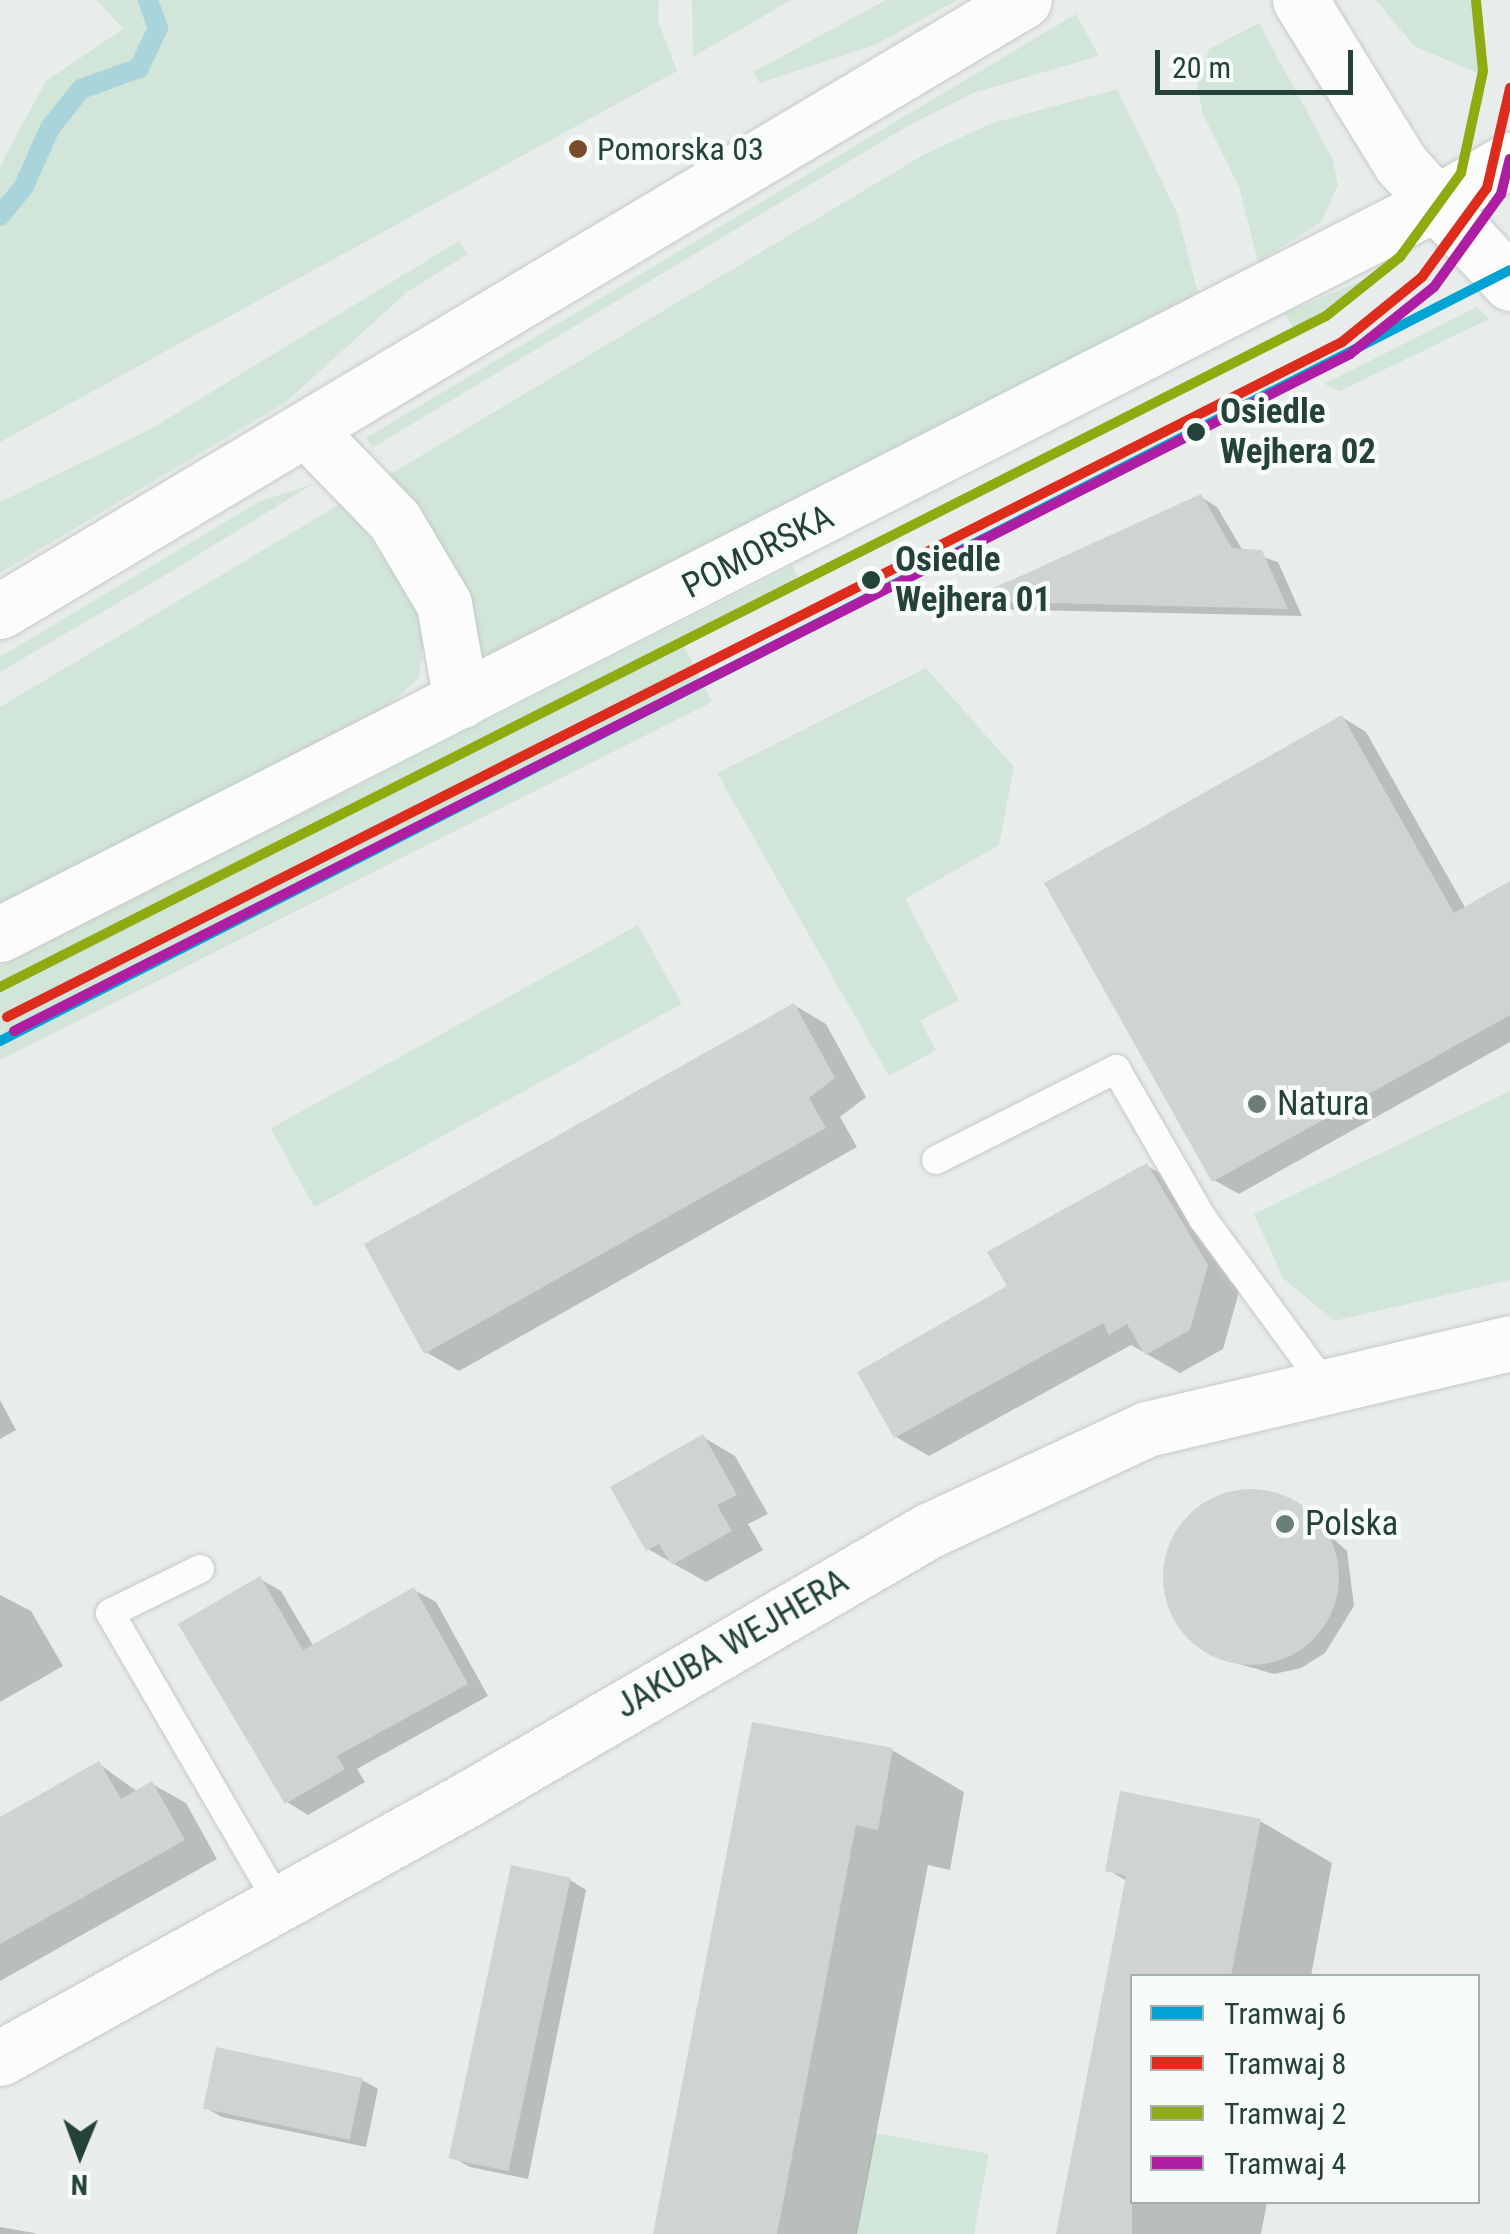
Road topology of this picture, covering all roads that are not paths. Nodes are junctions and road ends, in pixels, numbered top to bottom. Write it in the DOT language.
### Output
graph roads {
  1 [pos="1024,0"];
  2 [pos="1300,0"];
  3 [pos="1510,160"];
  4 [pos="1436,203"];
  5 [pos="1510,283"];
  6 [pos="306,428"];
  7 [pos="0,611"];
  8 [pos="461,702"];
  9 [pos="0,934"];
  10 [pos="936,1160"];
  11 [pos="1510,1343"];
  12 [pos="1324,1384"];
  13 [pos="200,1568"];
  14 [pos="280,1905"];
  15 [pos="0,2058"];
  1 -- 6 [label="street"];
  2 -- 4 [label="street"];
  3 -- 4 [label="street, POMORSKA"];
  4 -- 5 [label="street"];
  4 -- 8 [label="street, POMORSKA"];
  6 -- 7 [label="street"];
  6 -- 8 [label="street"];
  8 -- 9 [label="street, POMORSKA"];
  10 -- 12 [label="lane"];
  11 -- 12 [label="street, JAKUBA WEJHERA"];
  12 -- 14 [label="street, JAKUBA WEJHERA"];
  13 -- 14 [label="lane"];
  14 -- 15 [label="street, JAKUBA WEJHERA"];
}
